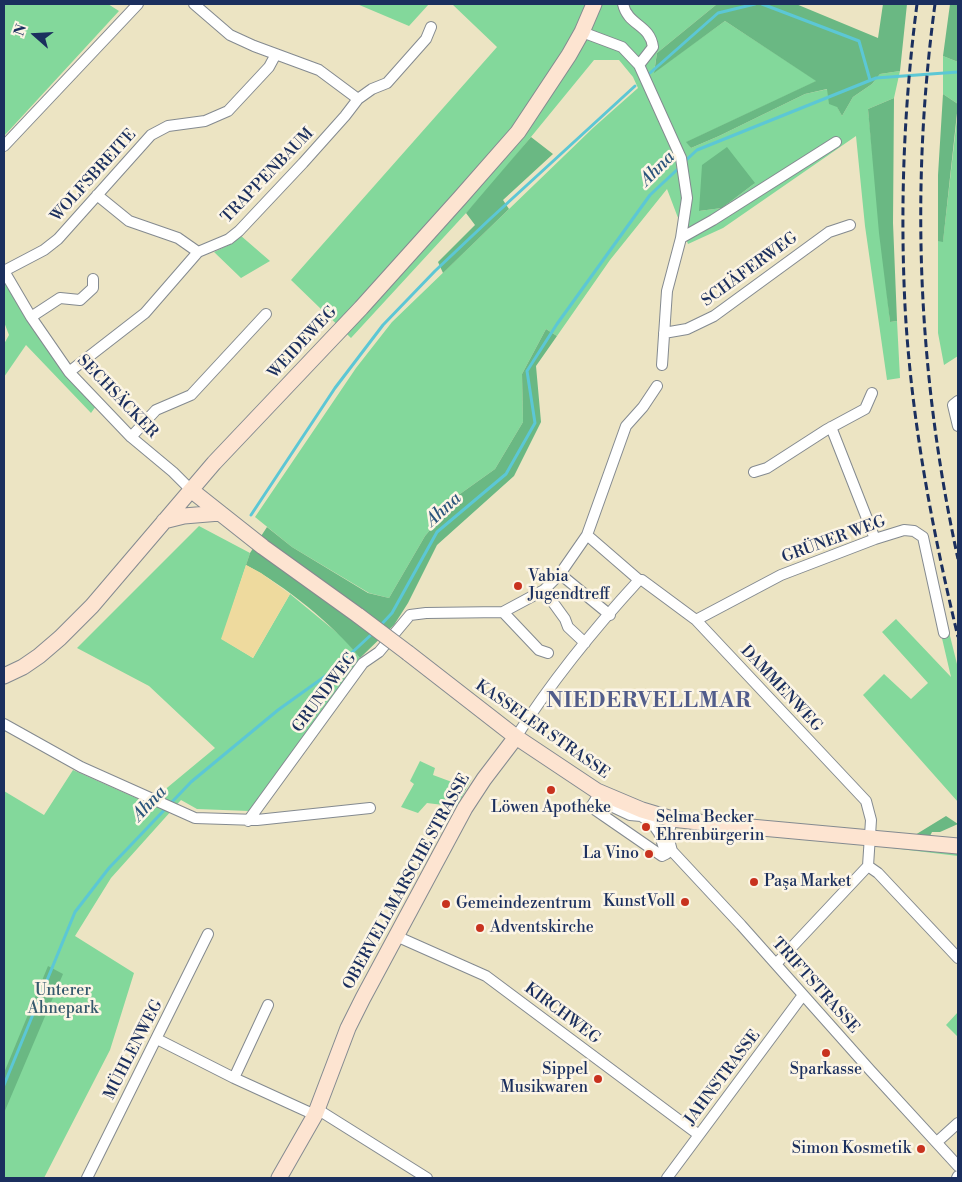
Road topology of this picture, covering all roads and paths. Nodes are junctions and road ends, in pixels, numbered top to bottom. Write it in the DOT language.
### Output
graph roads {
  1 [pos="138,4"];
  2 [pos="194,4"];
  3 [pos="594,4"];
  4 [pos="623,4"];
  5 [pos="431,28"];
  6 [pos="582,32"];
  7 [pos="276,54"];
  8 [pos="639,65"];
  9 [pos="358,98"];
  10 [pos="836,142"];
  11 [pos="4,146"];
  12 [pos="97,196"];
  13 [pos="850,225"];
  14 [pos="681,238"];
  15 [pos="198,252"];
  16 [pos="4,271"];
  17 [pos="93,279"];
  18 [pos="266,314"];
  19 [pos="31,317"];
  20 [pos="664,333"];
  21 [pos="662,365"];
  22 [pos="69,372"];
  23 [pos="657,386"];
  24 [pos="872,393"];
  25 [pos="956,403"];
  26 [pos="958,426"];
  27 [pos="831,427"];
  28 [pos="130,437"];
  29 [pos="754,472"];
  30 [pos="191,490"];
  31 [pos="220,513"];
  32 [pos="164,521"];
  33 [pos="587,535"];
  34 [pos="875,539"];
  35 [pos="560,574"];
  36 [pos="640,580"];
  37 [pos="544,590"];
  38 [pos="503,612"];
  39 [pos="610,615"];
  40 [pos="696,620"];
  41 [pos="944,633"];
  42 [pos="585,643"];
  43 [pos="548,653"];
  44 [pos="4,676"];
  45 [pos="4,724"];
  46 [pos="516,737"];
  47 [pos="594,803"];
  48 [pos="370,808"];
  49 [pos="672,819"];
  50 [pos="248,820"];
  51 [pos="870,838"];
  52 [pos="958,846"];
  53 [pos="868,866"];
  54 [pos="208,934"];
  55 [pos="396,936"];
  56 [pos="958,958"];
  57 [pos="776,964"];
  58 [pos="803,995"];
  59 [pos="268,1005"];
  60 [pos="157,1039"];
  61 [pos="234,1078"];
  62 [pos="316,1112"];
  63 [pos="958,1123"];
  64 [pos="699,1135"];
  65 [pos="937,1142"];
  66 [pos="958,1166"];
  67 [pos="87,1178"];
  68 [pos="279,1178"];
  69 [pos="427,1178"];
  70 [pos="667,1178"];
  1 -- 11 [label="street"];
  2 -- 7 [label="street"];
  3 -- 6 [label="main road, WEIDEWEG"];
  4 -- 8 [label="street"];
  5 -- 9 [label="street, TRAPPENBAUM"];
  6 -- 8 [label="street"];
  6 -- 30 [label="main road, WEIDEWEG"];
  7 -- 9 [label="street"];
  7 -- 12 [label="street, WOLFSBREITE"];
  8 -- 14 [label="street"];
  9 -- 15 [label="street, TRAPPENBAUM"];
  10 -- 14 [label="street"];
  12 -- 15 [label="street"];
  12 -- 16 [label="street, WOLFSBREITE"];
  13 -- 20 [label="street, SCHÄFERWEG"];
  14 -- 20 [label="street"];
  15 -- 22 [label="street, TRAPPENBAUM"];
  16 -- 19 [label="street, SECHSÄCKER"];
  17 -- 19 [label="street"];
  18 -- 28 [label="street"];
  19 -- 22 [label="street, SECHSÄCKER"];
  20 -- 21 [label="street"];
  22 -- 28 [label="street, SECHSÄCKER"];
  23 -- 33 [label="street"];
  24 -- 27 [label="street"];
  25 -- 26 [label="street"];
  27 -- 29 [label="street"];
  27 -- 34 [label="street"];
  28 -- 30 [label="street, SECHSÄCKER"];
  30 -- 31 [label="main road, KASSELER STRASSE"];
  30 -- 32 [label="main road, WEIDEWEG"];
  31 -- 32 [label="main road"];
  31 -- 46 [label="main road, KASSELER STRASSE, bridge"];
  32 -- 44 [label="main road, WEIDEWEG"];
  33 -- 35 [label="street"];
  33 -- 36 [label="street, DAMMENWEG"];
  34 -- 40 [label="street, GRÜNER WEG"];
  34 -- 41 [label="street, GRÜNER WEG"];
  35 -- 37 [label="street"];
  35 -- 39 [label="street"];
  36 -- 39 [label="street, OBERVELLMARSCHE STRASSE"];
  36 -- 40 [label="street, DAMMENWEG"];
  37 -- 38 [label="street"];
  37 -- 42 [label="street"];
  38 -- 43 [label="street"];
  38 -- 50 [label="street, GRUNDWEG"];
  39 -- 42 [label="street, OBERVELLMARSCHE STRASSE"];
  40 -- 51 [label="street, DAMMENWEG"];
  42 -- 46 [label="street, OBERVELLMARSCHE STRASSE"];
  45 -- 50 [label="street"];
  46 -- 49 [label="main road, KASSELER STRASSE"];
  46 -- 55 [label="main road, OBERVELLMARSCHE STRASSE"];
  47 -- 47 [label="street"];
  48 -- 50 [label="street"];
  49 -- 51 [label="main road, KASSELER STRASSE"];
  49 -- 57 [label="street, TRIFTSTRASSE"];
  51 -- 52 [label="main road, KASSELER STRASSE"];
  51 -- 53 [label="street, DAMMENWEG"];
  53 -- 56 [label="street"];
  53 -- 57 [label="street"];
  54 -- 60 [label="street, MÜHLENWEG"];
  55 -- 62 [label="main road, OBERVELLMARSCHE STRASSE"];
  55 -- 64 [label="street, KIRCHWEG"];
  57 -- 58 [label="street, TRIFTSTRASSE"];
  58 -- 64 [label="street, JAHNSTRASSE"];
  58 -- 65 [label="street, TRIFTSTRASSE"];
  59 -- 61 [label="street"];
  60 -- 61 [label="street"];
  60 -- 67 [label="street, MÜHLENWEG"];
  61 -- 62 [label="street"];
  62 -- 68 [label="main road, OBERVELLMARSCHE STRASSE"];
  62 -- 69 [label="street"];
  63 -- 65 [label="street"];
  64 -- 70 [label="street, JAHNSTRASSE"];
  65 -- 66 [label="street, TRIFTSTRASSE"];
}
